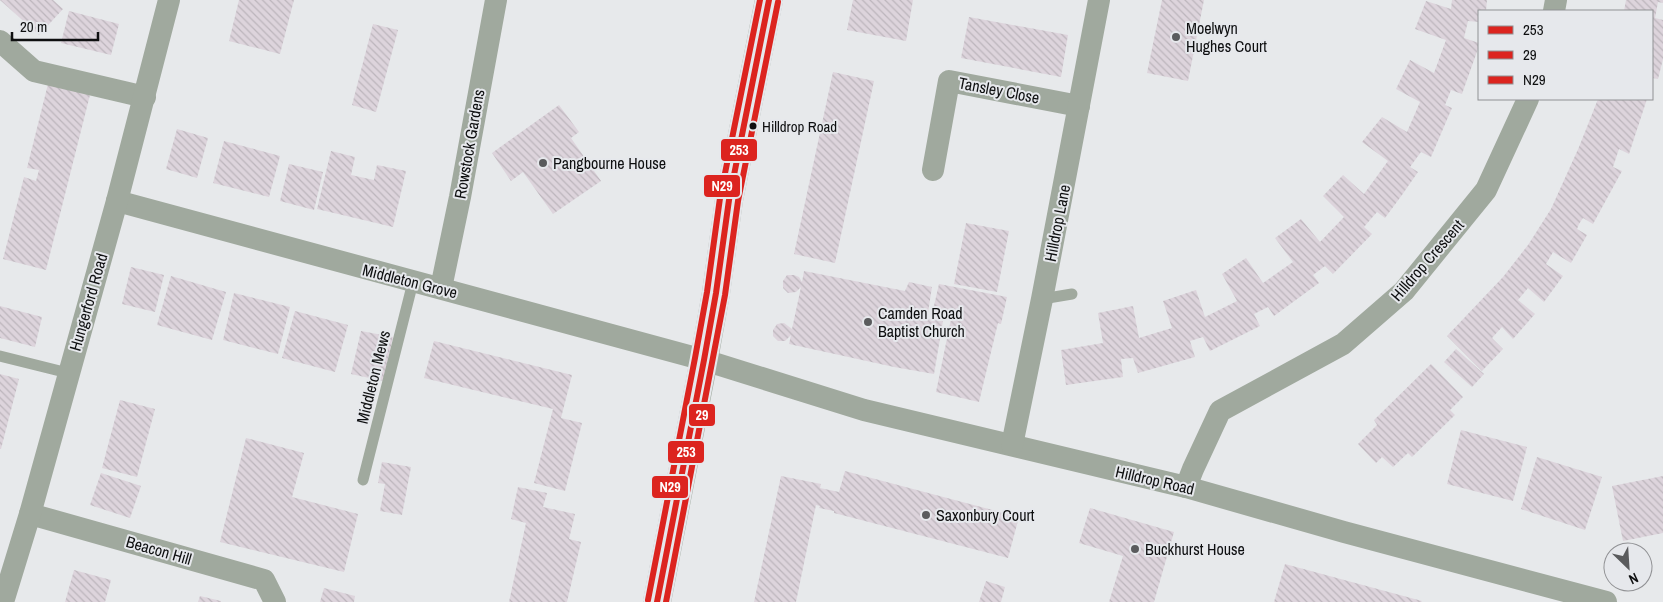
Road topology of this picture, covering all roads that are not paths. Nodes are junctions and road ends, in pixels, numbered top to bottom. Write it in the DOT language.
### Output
graph roads {
  1 [pos="169,0"];
  2 [pos="496,0"];
  3 [pos="769,0"];
  4 [pos="1099,0"];
  5 [pos="0,42"];
  6 [pos="145,97"];
  7 [pos="1528,100"];
  8 [pos="1079,106"];
  9 [pos="933,170"];
  10 [pos="117,201"];
  11 [pos="413,282"];
  12 [pos="441,288"];
  13 [pos="1072,294"];
  14 [pos="1042,299"];
  15 [pos="0,356"];
  16 [pos="704,360"];
  17 [pos="68,373"];
  18 [pos="1012,445"];
  19 [pos="363,480"];
  20 [pos="1186,487"];
  21 [pos="30,514"];
  22 [pos="3,602"];
  23 [pos="275,602"];
  24 [pos="657,602"];
  25 [pos="1606,602"];
  1 -- 6 [label="street, Hungerford Road"];
  2 -- 12 [label="street, Rowstock Gardens"];
  3 -- 16 [label="highway"];
  4 -- 8 [label="street, Hilldrop Lane"];
  5 -- 6 [label="street"];
  6 -- 10 [label="street, Hungerford Road"];
  7 -- 20 [label="street, Hilldrop Crescent"];
  8 -- 9 [label="street, Tansley Close"];
  8 -- 14 [label="street, Hilldrop Lane"];
  10 -- 11 [label="street, Middleton Grove"];
  10 -- 17 [label="street, Hungerford Road"];
  11 -- 12 [label="street, Middleton Grove"];
  11 -- 19 [label="lane, Middleton Mews"];
  12 -- 16 [label="street, Middleton Grove"];
  13 -- 14 [label="lane"];
  14 -- 18 [label="street, Hilldrop Lane"];
  15 -- 17 [label="lane"];
  16 -- 18 [label="street, Hilldrop Road"];
  16 -- 24 [label="highway"];
  17 -- 21 [label="street, Hungerford Road"];
  18 -- 20 [label="street, Hilldrop Road"];
  20 -- 25 [label="street, Hilldrop Road"];
  21 -- 22 [label="street, Hungerford Road"];
  21 -- 23 [label="street, Beacon Hill"];
}
